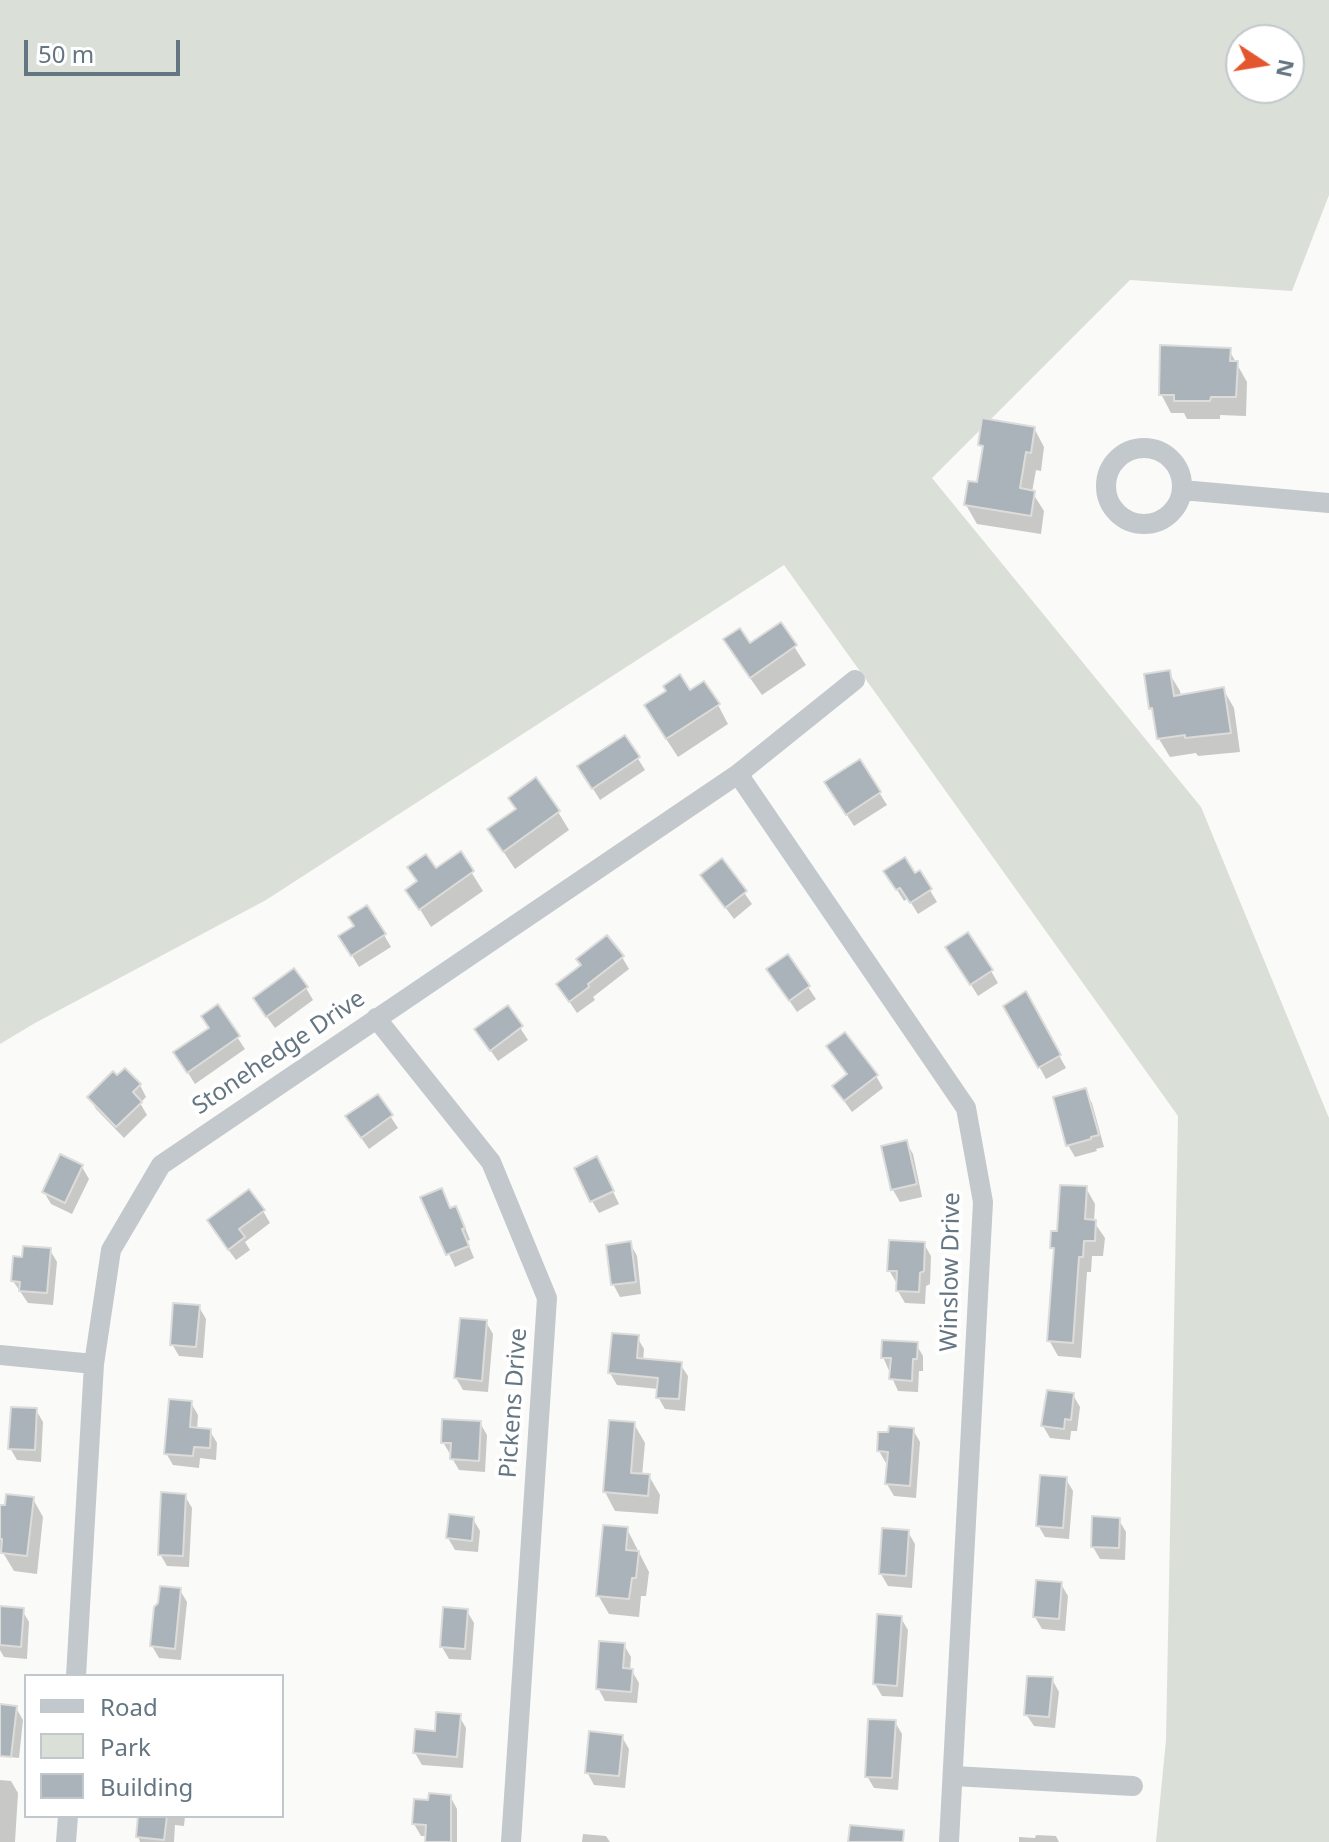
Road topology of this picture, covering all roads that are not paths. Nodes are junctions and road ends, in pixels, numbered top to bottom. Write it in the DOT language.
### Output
graph roads {
  1 [pos="1182,490"];
  2 [pos="1329,503"];
  3 [pos="855,680"];
  4 [pos="738,774"];
  5 [pos="376,1018"];
  6 [pos="0,1355"];
  7 [pos="94,1364"];
  8 [pos="76,1674"];
  9 [pos="954,1776"];
  10 [pos="1133,1786"];
  11 [pos="68,1818"];
  12 [pos="66,1842"];
  13 [pos="511,1842"];
  14 [pos="949,1842"];
  1 -- 2 [label="street"];
  3 -- 4 [label="street, Stonehedge Drive"];
  4 -- 5 [label="street, Stonehedge Drive"];
  4 -- 9 [label="street, Winslow Drive"];
  5 -- 7 [label="street, Stonehedge Drive"];
  5 -- 13 [label="street, Pickens Drive"];
  6 -- 7 [label="street"];
  7 -- 8 [label="street, Stonehedge Drive"];
  9 -- 10 [label="street"];
  9 -- 14 [label="street, Winslow Drive"];
  11 -- 12 [label="street"];
}
